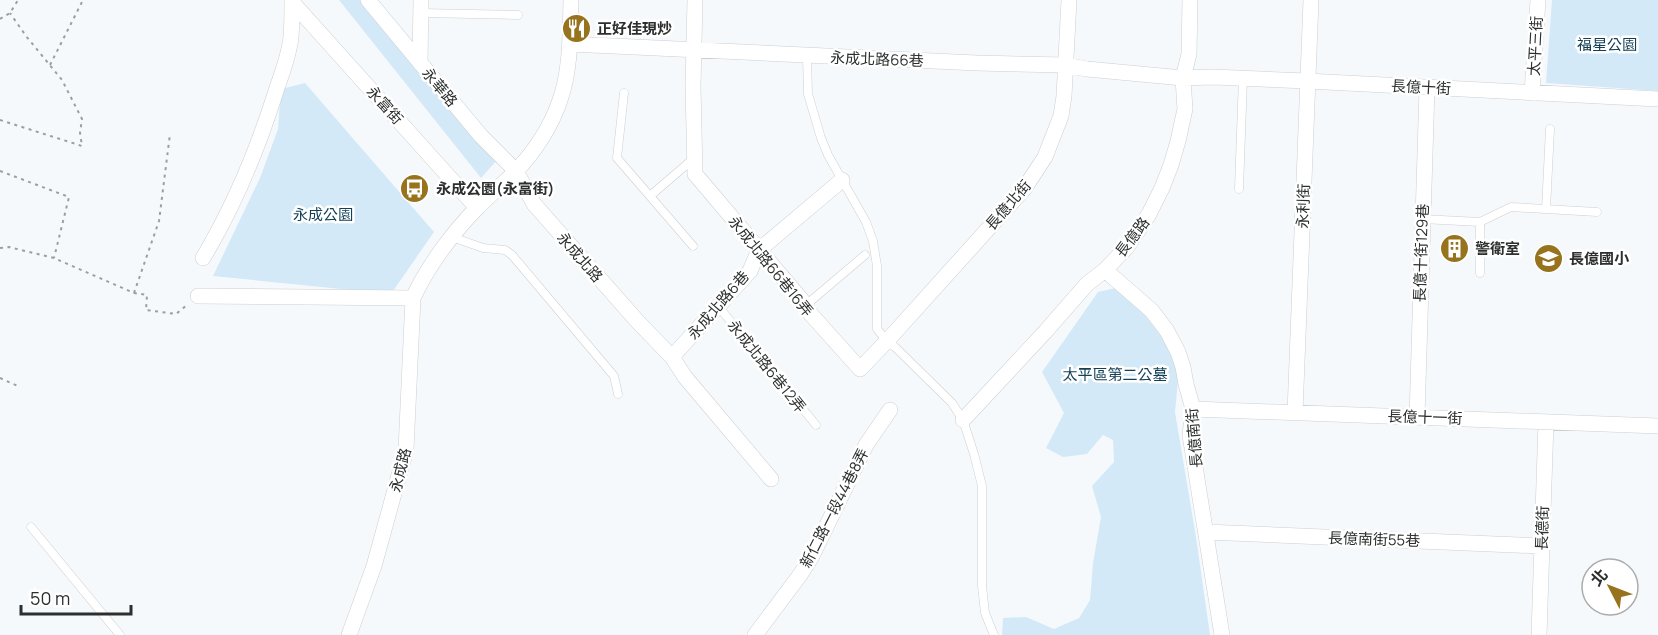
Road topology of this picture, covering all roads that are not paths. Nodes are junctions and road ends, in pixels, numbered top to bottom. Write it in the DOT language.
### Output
graph roads {
  1 [pos="368,0"];
  2 [pos="571,0"];
  3 [pos="695,0"];
  4 [pos="1069,0"];
  5 [pos="1190,0"];
  6 [pos="1311,0"];
  7 [pos="1538,0"];
  8 [pos="292,1"];
  9 [pos="421,6"];
  10 [pos="518,15"];
  11 [pos="570,45"];
  12 [pos="693,49"];
  13 [pos="807,56"];
  14 [pos="420,63"];
  15 [pos="1065,65"];
  16 [pos="1183,78"];
  17 [pos="1243,78"];
  18 [pos="1307,81"];
  19 [pos="1426,88"];
  20 [pos="624,93"];
  21 [pos="1532,93"];
  22 [pos="1658,99"];
  23 [pos="1550,129"];
  24 [pos="694,158"];
  25 [pos="516,171"];
  26 [pos="842,180"];
  27 [pos="1239,189"];
  28 [pos="650,196"];
  29 [pos="477,208"];
  30 [pos="1546,209"];
  31 [pos="1597,212"];
  32 [pos="1422,219"];
  33 [pos="1480,222"];
  34 [pos="452,237"];
  35 [pos="693,246"];
  36 [pos="759,250"];
  37 [pos="865,255"];
  38 [pos="203,258"];
  39 [pos="1105,270"];
  40 [pos="1480,273"];
  41 [pos="198,296"];
  42 [pos="414,298"];
  43 [pos="806,305"];
  44 [pos="718,306"];
  45 [pos="887,341"];
  46 [pos="672,357"];
  47 [pos="860,369"];
  48 [pos="618,394"];
  49 [pos="1193,409"];
  50 [pos="890,410"];
  51 [pos="1295,413"];
  52 [pos="1417,417"];
  53 [pos="963,420"];
  54 [pos="1546,422"];
  55 [pos="816,425"];
  56 [pos="1658,426"];
  57 [pos="771,479"];
  58 [pos="31,527"];
  59 [pos="1206,532"];
  60 [pos="1541,546"];
  61 [pos="120,635"];
  62 [pos="350,635"];
  63 [pos="755,635"];
  64 [pos="993,635"];
  65 [pos="1222,635"];
  66 [pos="1539,635"];
  1 -- 14 [label="street, 永華路"];
  2 -- 11 [label="street"];
  3 -- 12 [label="street, 永成北路66巷16弄"];
  4 -- 15 [label="street, 長億北街"];
  5 -- 16 [label="street, 長億路"];
  6 -- 18 [label="street, 永利街"];
  7 -- 21 [label="street, 太平三街"];
  8 -- 29 [label="street, 永富街"];
  8 -- 38 [label="street, 永富街"];
  9 -- 10 [label="lane"];
  9 -- 14 [label="street"];
  11 -- 12 [label="street, 永成北路66巷"];
  11 -- 25 [label="street"];
  12 -- 13 [label="street, 永成北路66巷"];
  12 -- 24 [label="street, 永成北路66巷16弄"];
  13 -- 15 [label="street, 永成北路66巷"];
  13 -- 26 [label="lane"];
  14 -- 25 [label="street, 永華路"];
  15 -- 16 [label="street, 永成北路66巷"];
  15 -- 45 [label="street, 長億北街"];
  16 -- 17 [label="street, 長億十街"];
  16 -- 39 [label="street, 長億路"];
  17 -- 18 [label="street, 長億十街"];
  17 -- 27 [label="lane"];
  18 -- 19 [label="street, 長億十街"];
  18 -- 51 [label="street, 永利街"];
  19 -- 21 [label="street, 長億十街"];
  19 -- 32 [label="street, 長億十街129巷"];
  20 -- 28 [label="lane"];
  21 -- 22 [label="street, 長億十街"];
  23 -- 30 [label="lane"];
  24 -- 28 [label="lane"];
  24 -- 36 [label="street, 永成北路66巷16弄"];
  25 -- 29 [label="street, 永成路"];
  25 -- 46 [label="street, 永成北路"];
  26 -- 36 [label="street"];
  26 -- 45 [label="lane"];
  28 -- 35 [label="lane"];
  29 -- 34 [label="street, 永成路"];
  30 -- 31 [label="lane"];
  30 -- 33 [label="lane"];
  32 -- 33 [label="lane"];
  32 -- 52 [label="street, 長億十街129巷"];
  33 -- 40 [label="lane"];
  34 -- 42 [label="street, 永成路"];
  34 -- 48 [label="lane"];
  36 -- 43 [label="street, 永成北路66巷16弄"];
  36 -- 44 [label="street, 永成北路6巷"];
  37 -- 43 [label="lane"];
  39 -- 49 [label="street, 長億南街"];
  39 -- 53 [label="street, 長億路"];
  41 -- 42 [label="street"];
  42 -- 62 [label="street, 永成路"];
  43 -- 47 [label="street, 永成北路66巷16弄"];
  44 -- 46 [label="street, 永成北路6巷"];
  44 -- 55 [label="lane, 永成北路6巷12弄"];
  45 -- 47 [label="street, 長億北街"];
  45 -- 53 [label="lane"];
  46 -- 57 [label="street, 永成北路"];
  49 -- 51 [label="street, 長億十一街"];
  49 -- 59 [label="street, 長億南街"];
  50 -- 63 [label="street, 新仁路一段44巷8弄"];
  51 -- 52 [label="street, 長億十一街"];
  52 -- 54 [label="street, 長億十一街"];
  53 -- 64 [label="lane"];
  54 -- 56 [label="street, 長億十一街"];
  54 -- 60 [label="street, 長德街"];
  58 -- 61 [label="lane"];
  59 -- 60 [label="street, 長億南街55巷"];
  59 -- 65 [label="street, 長億南街"];
  60 -- 66 [label="street, 長德街"];
}
